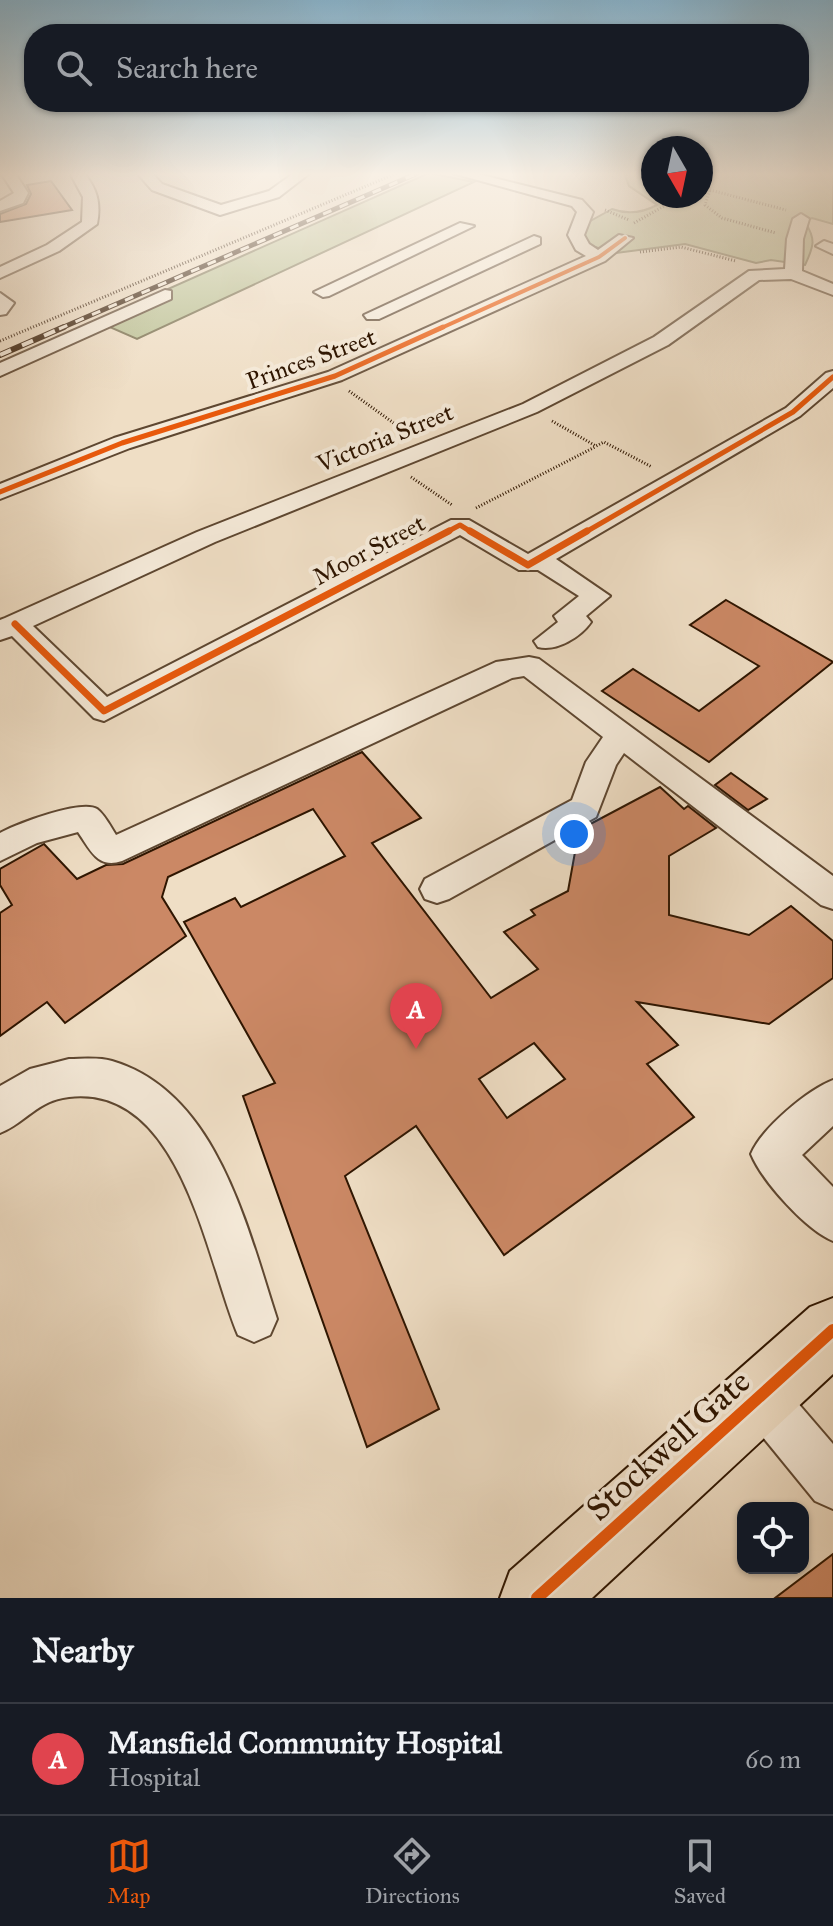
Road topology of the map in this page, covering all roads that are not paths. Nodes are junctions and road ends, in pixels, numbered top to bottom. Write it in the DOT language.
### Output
graph roads {
  1 [pos="54,248"];
  2 [pos="419,248"];
  3 [pos="517,248"];
  4 [pos="583,248"];
  5 [pos="610,248"];
  6 [pos="792,248"];
  7 [pos="599,257"];
  8 [pos="833,271"];
  9 [pos="0,273"];
  10 [pos="784,273"];
  11 [pos="813,282"];
  12 [pos="833,290"];
  13 [pos="165,295"];
  14 [pos="0,298"];
  15 [pos="360,309"];
  16 [pos="0,310"];
  17 [pos="422,336"];
  18 [pos="0,370"];
  19 [pos="833,377"];
  20 [pos="0,492"];
  21 [pos="539,559"];
  22 [pos="8,628"];
  23 [pos="548,641"];
  24 [pos="621,734"];
  25 [pos="0,848"];
  26 [pos="437,889"];
  27 [pos="833,895"];
  28 [pos="833,1099"];
  29 [pos="0,1113"];
  30 [pos="833,1219"];
  31 [pos="254,1319"];
  32 [pos="833,1330"];
  33 [pos="761,1397"];
  34 [pos="833,1483"];
  35 [pos="537,1598"];
  1 -- 9 [label="street"];
  2 -- 15 [label="street"];
  3 -- 15 [label="street"];
  4 -- 7 [label="street"];
  5 -- 7 [label="street, Princes Street"];
  6 -- 10 [label="street"];
  7 -- 17 [label="street, Princes Street"];
  8 -- 11 [label="street"];
  10 -- 11 [label="street"];
  10 -- 22 [label="street, Victoria Street"];
  11 -- 12 [label="street"];
  13 -- 18 [label="street"];
  14 -- 16 [label="street"];
  15 -- 17 [label="street"];
  17 -- 20 [label="street, Princes Street"];
  19 -- 21 [label="street"];
  21 -- 22 [label="street, Moor Street"];
  21 -- 23 [label="street"];
  24 -- 25 [label="street"];
  24 -- 26 [label="street"];
  24 -- 27 [label="street"];
  28 -- 30 [label="street"];
  29 -- 31 [label="street"];
  32 -- 33 [label="highway, Stockwell Gate"];
  33 -- 34 [label="street"];
  33 -- 35 [label="highway, Stockwell Gate"];
}
